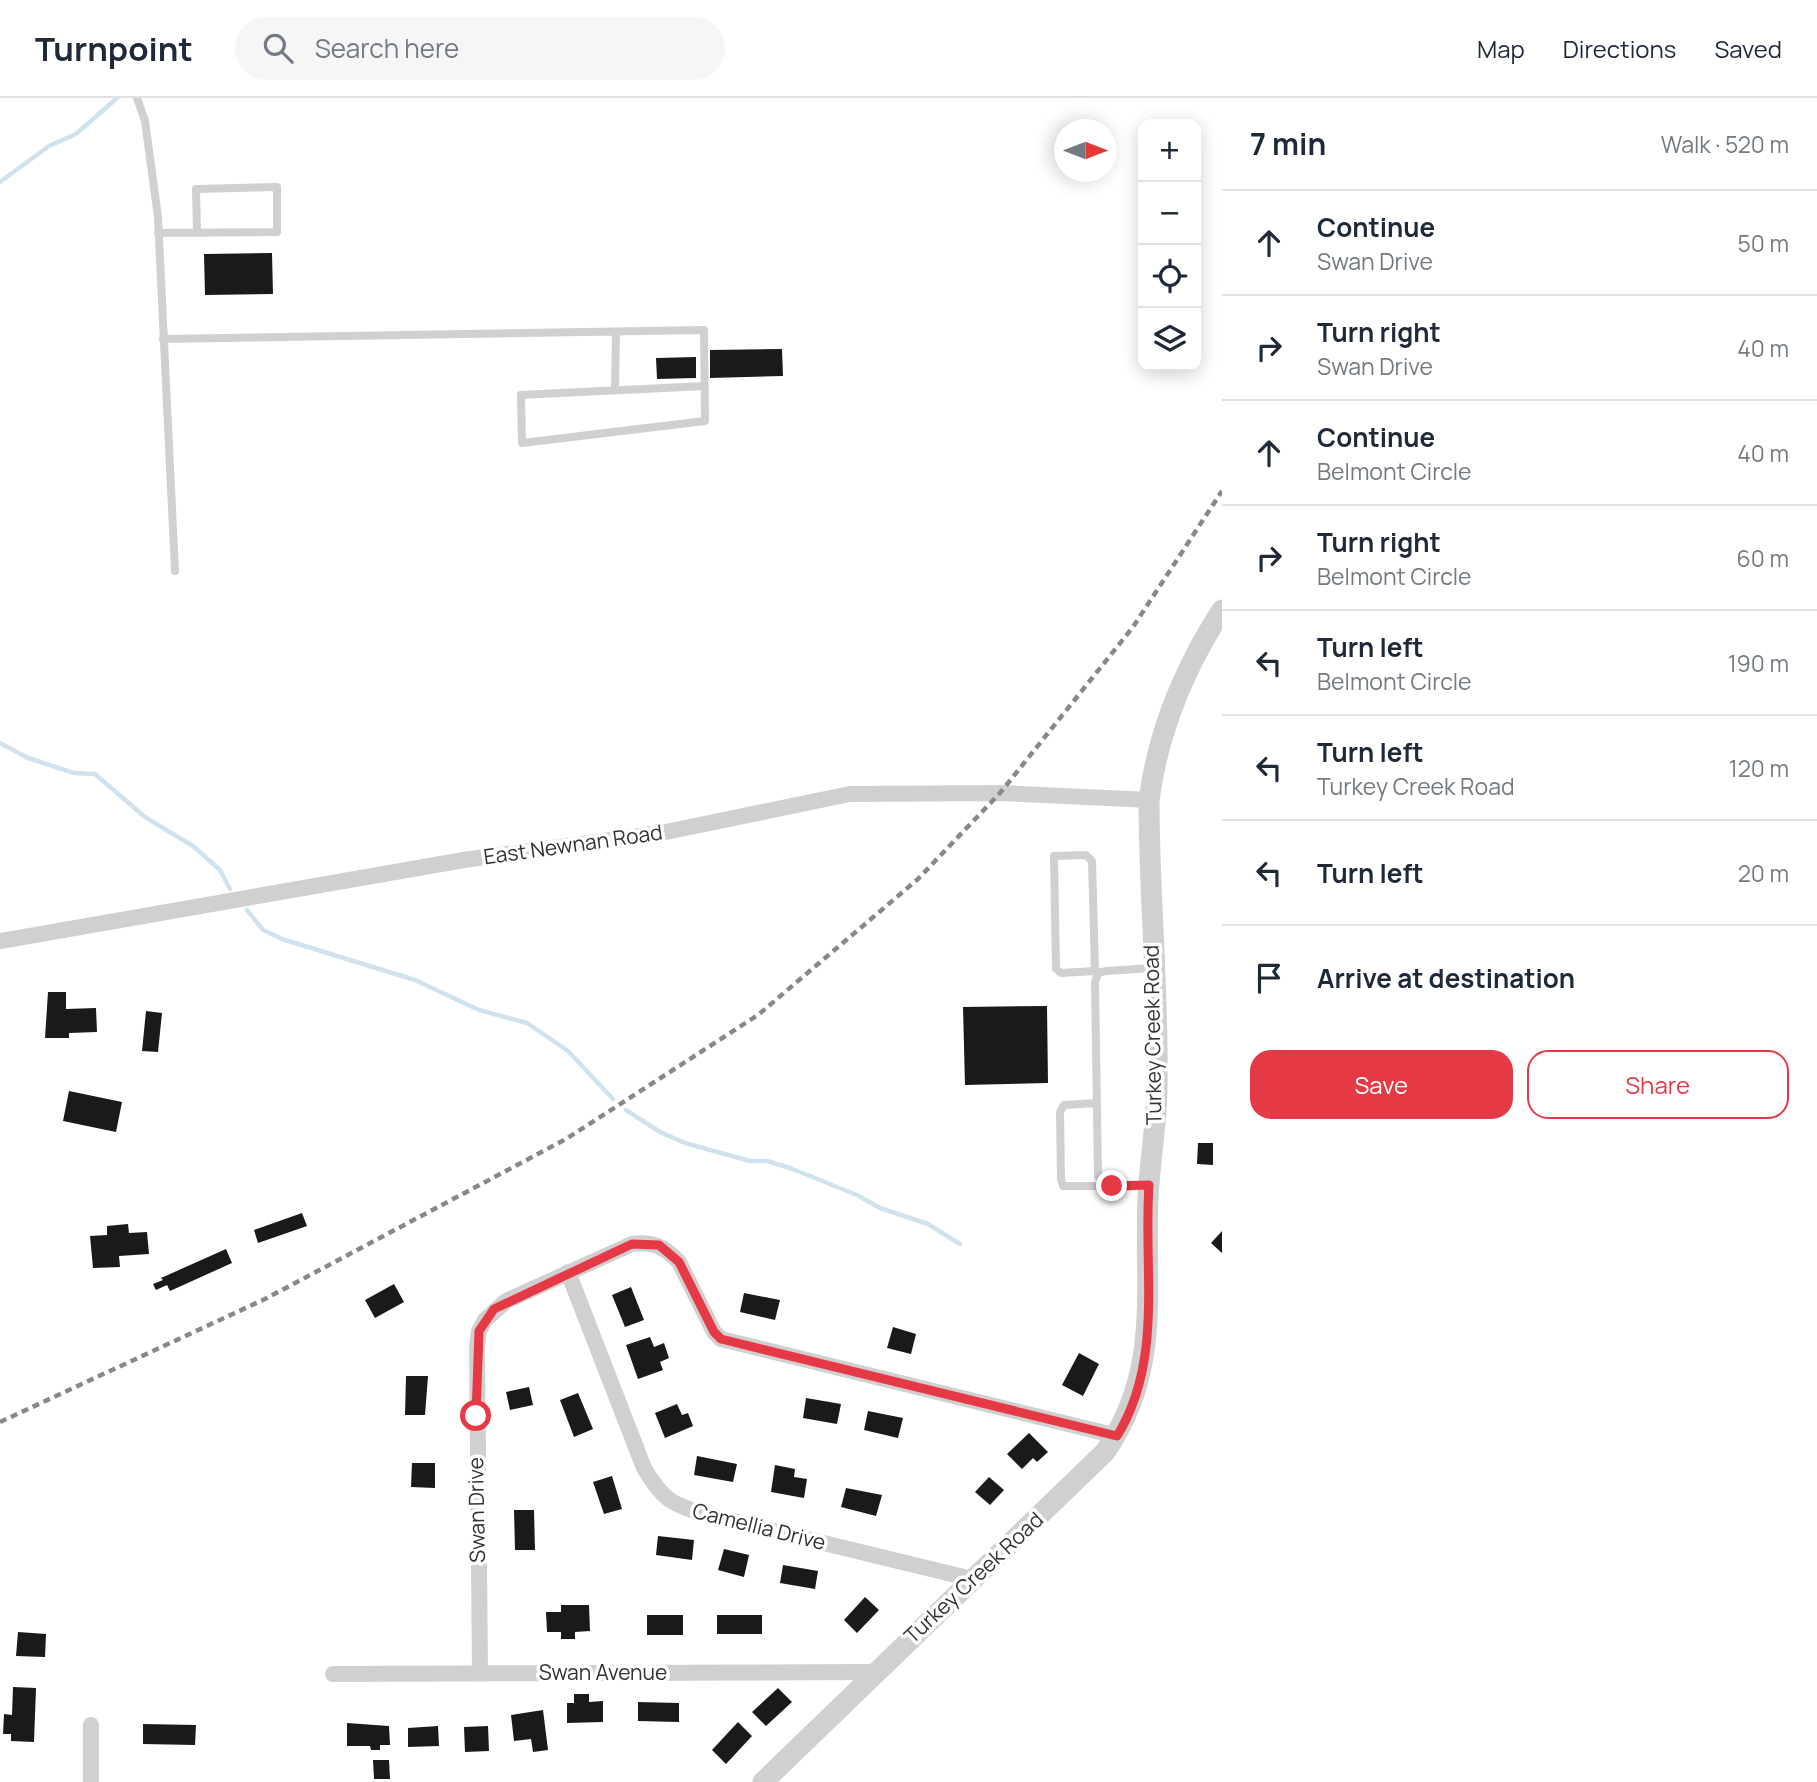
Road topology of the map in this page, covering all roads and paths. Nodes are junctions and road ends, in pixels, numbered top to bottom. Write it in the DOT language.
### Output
graph roads {
  1 [pos="137,98"];
  2 [pos="197,232"];
  3 [pos="158,233"];
  4 [pos="616,332"];
  5 [pos="163,339"];
  6 [pos="705,386"];
  7 [pos="615,390"];
  8 [pos="175,571"];
  9 [pos="1222,610"];
  10 [pos="1149,800"];
  11 [pos="0,942"];
  12 [pos="1153,968"];
  13 [pos="1097,972"];
  14 [pos="1097,1103"];
  15 [pos="1149,1185"];
  16 [pos="1112,1186"];
  17 [pos="568,1272"];
  18 [pos="1117,1436"];
  19 [pos="972,1579"];
  20 [pos="874,1672"];
  21 [pos="480,1673"];
  22 [pos="333,1674"];
  23 [pos="91,1725"];
  24 [pos="91,1782"];
  25 [pos="763,1782"];
  1 -- 3 [label="lane"];
  2 -- 2 [label="lane"];
  2 -- 3 [label="lane"];
  3 -- 5 [label="lane"];
  4 -- 5 [label="lane"];
  4 -- 6 [label="lane"];
  4 -- 7 [label="lane"];
  5 -- 8 [label="lane"];
  6 -- 7 [label="lane"];
  6 -- 7 [label="lane"];
  9 -- 10 [label="street, Turkey Creek Road"];
  10 -- 11 [label="street, East Newnan Road"];
  10 -- 12 [label="street, Turkey Creek Road"];
  12 -- 13 [label="lane"];
  12 -- 15 [label="street, Turkey Creek Road"];
  13 -- 13 [label="lane"];
  13 -- 14 [label="lane"];
  14 -- 16 [label="lane"];
  14 -- 16 [label="lane"];
  15 -- 16 [label="lane"];
  15 -- 18 [label="street, Turkey Creek Road"];
  17 -- 18 [label="street, Swan Drive"];
  17 -- 19 [label="street, Camellia Drive"];
  17 -- 21 [label="street, Swan Drive"];
  18 -- 19 [label="street, Turkey Creek Road"];
  19 -- 20 [label="street, Turkey Creek Road"];
  20 -- 21 [label="street, Swan Avenue"];
  20 -- 25 [label="street, Turkey Creek Road"];
  21 -- 22 [label="street, Swan Avenue"];
  23 -- 24 [label="street"];
}
